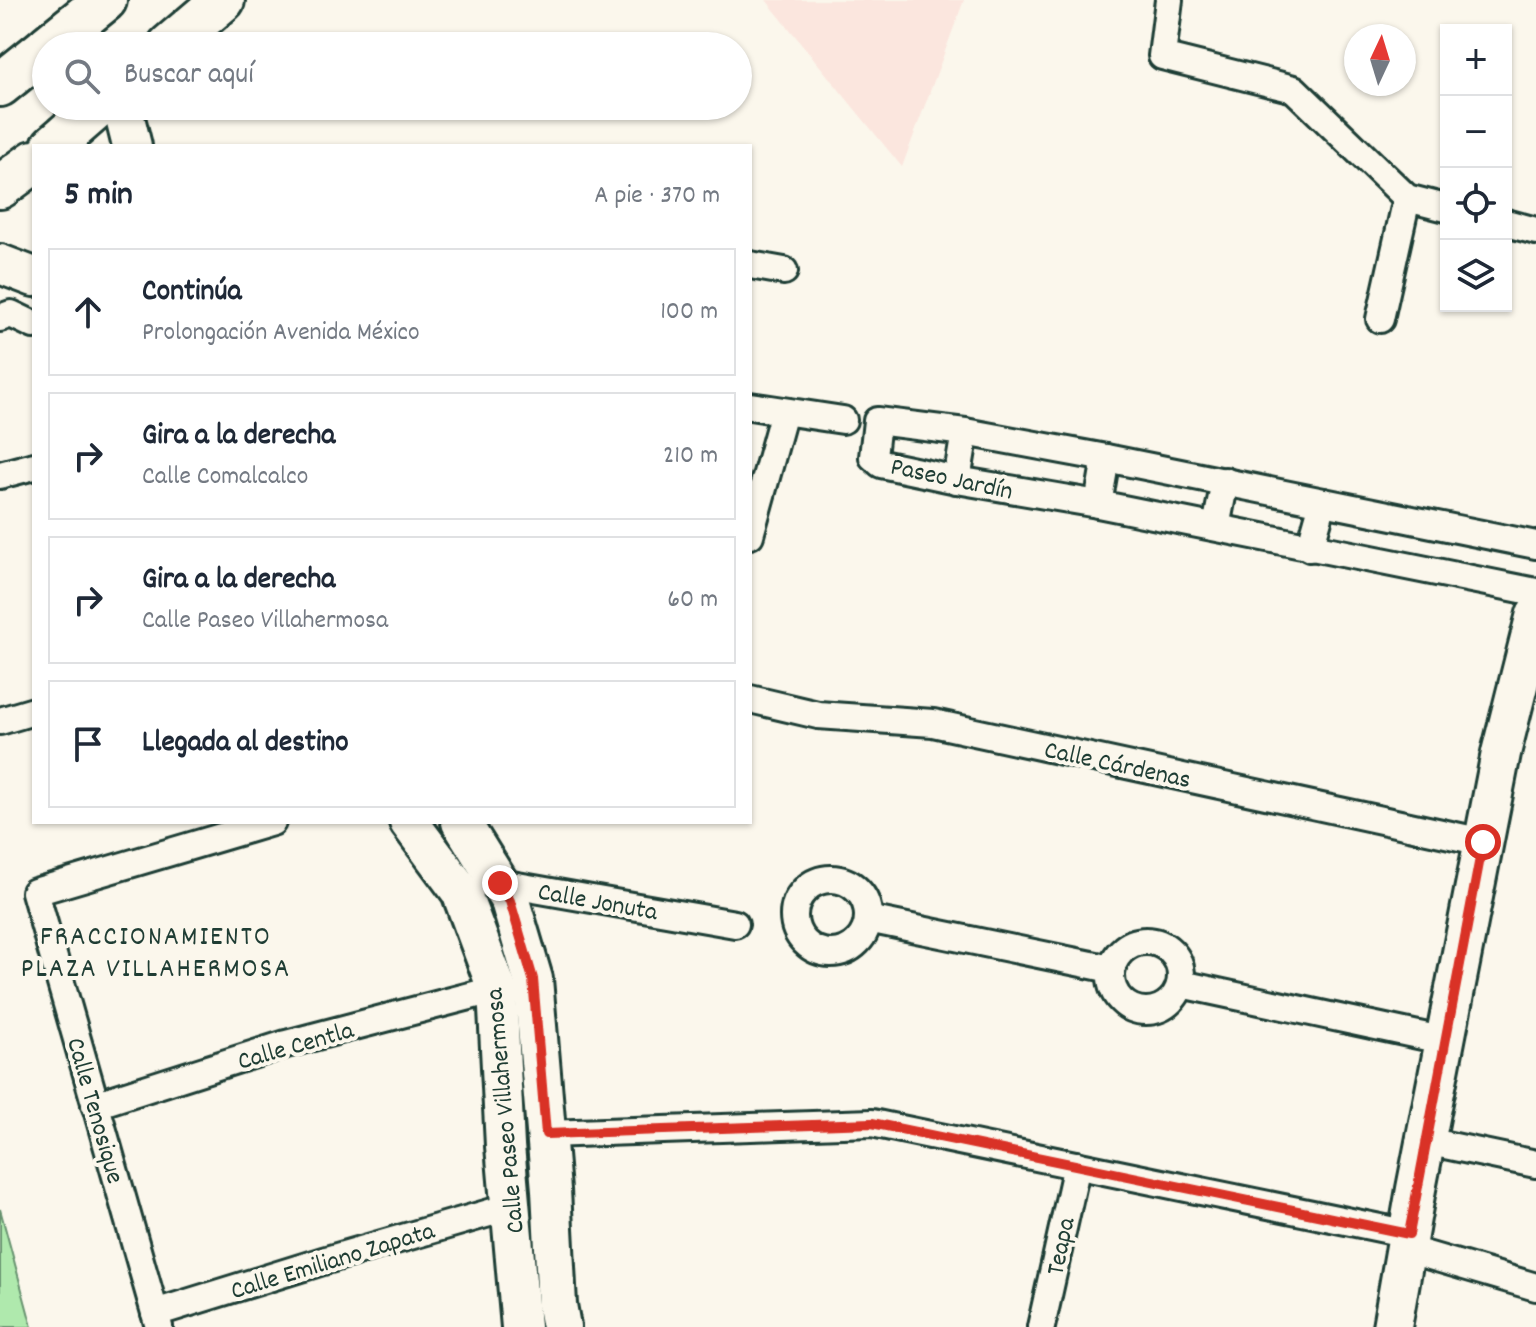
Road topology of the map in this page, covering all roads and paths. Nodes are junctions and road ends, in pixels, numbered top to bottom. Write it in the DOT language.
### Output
graph roads {
  1 [pos="105,0"];
  2 [pos="223,0"];
  3 [pos="1169,0"];
  4 [pos="66,32"];
  5 [pos="185,32"];
  6 [pos="32,59"];
  7 [pos="0,85"];
  8 [pos="83,120"];
  9 [pos="126,120"];
  10 [pos="55,144"];
  11 [pos="132,144"];
  12 [pos="32,163"];
  13 [pos="0,187"];
  14 [pos="1407,198"];
  15 [pos="1440,206"];
  16 [pos="1512,225"];
  17 [pos="1536,231"];
  18 [pos="0,264"];
  19 [pos="784,271"];
  20 [pos="752,273"];
  21 [pos="32,276"];
  22 [pos="0,318"];
  23 [pos="1380,319"];
  24 [pos="32,324"];
  25 [pos="752,406"];
  26 [pos="784,412"];
  27 [pos="843,420"];
  28 [pos="965,432"];
  29 [pos="1106,458"];
  30 [pos="32,467"];
  31 [pos="0,475"];
  32 [pos="957,480"];
  33 [pos="1225,481"];
  34 [pos="1323,502"];
  35 [pos="1098,504"];
  36 [pos="1216,527"];
  37 [pos="752,528"];
  38 [pos="1536,545"];
  39 [pos="1310,548"];
  40 [pos="1536,592"];
  41 [pos="1536,614"];
  42 [pos="752,699"];
  43 [pos="32,712"];
  44 [pos="0,721"];
  45 [pos="265,824"];
  46 [pos="410,824"];
  47 [pos="462,824"];
  48 [pos="1483,842"];
  49 [pos="500,883"];
  50 [pos="461,892"];
  51 [pos="868,919"];
  52 [pos="735,924"];
  53 [pos="1111,969"];
  54 [pos="1181,984"];
  55 [pos="497,989"];
  56 [pos="1446,1041"];
  57 [pos="95,1105"];
  58 [pos="546,1134"];
  59 [pos="1426,1141"];
  60 [pos="1536,1164"];
  61 [pos="1077,1165"];
  62 [pos="510,1207"];
  63 [pos="1408,1242"];
  64 [pos="1536,1287"];
  65 [pos="157,1320"];
  66 [pos="521,1327"];
  67 [pos="561,1327"];
  68 [pos="1041,1327"];
  69 [pos="1392,1327"];
  1 -- 4 [label="main road"];
  2 -- 5 [label="main road"];
  3 -- 14 [label="street"];
  6 -- 7 [label="main road"];
  8 -- 10 [label="main road"];
  9 -- 11 [label="street"];
  12 -- 13 [label="main road"];
  14 -- 15 [label="street"];
  14 -- 23 [label="street"];
  16 -- 17 [label="street"];
  18 -- 21 [label="street"];
  19 -- 20 [label="street"];
  22 -- 24 [label="street"];
  25 -- 26 [label="street"];
  26 -- 27 [label="street"];
  26 -- 37 [label="street"];
  28 -- 29 [label="street, Paseo Jardín"];
  28 -- 32 [label="street"];
  28 -- 32 [label="street, Paseo Jardín"];
  29 -- 33 [label="street, Paseo Jardín"];
  29 -- 35 [label="street"];
  30 -- 31 [label="street"];
  32 -- 35 [label="street, Paseo Jardín"];
  33 -- 34 [label="street, Paseo Jardín"];
  33 -- 36 [label="street"];
  34 -- 38 [label="street, Paseo Jardín"];
  34 -- 39 [label="street"];
  35 -- 36 [label="street, Paseo Jardín"];
  36 -- 39 [label="street, Paseo Jardín"];
  39 -- 40 [label="street, Paseo Jardín"];
  41 -- 48 [label="street"];
  42 -- 48 [label="street, Calle Cárdenas"];
  43 -- 44 [label="street"];
  45 -- 57 [label="street, Calle Tenosique"];
  46 -- 50 [label="street, Calle Paseo Villahermosa"];
  47 -- 49 [label="street, Calle Paseo Villahermosa"];
  48 -- 56 [label="street"];
  49 -- 50 [label="street, Calle Jonuta"];
  49 -- 52 [label="street, Calle Jonuta"];
  49 -- 58 [label="street, Calle Paseo Villahermosa"];
  50 -- 55 [label="street, Calle Paseo Villahermosa"];
  51 -- 53 [label="street"];
  53 -- 54 [label="street"];
  53 -- 54 [label="street"];
  54 -- 56 [label="street"];
  55 -- 57 [label="street, Calle Centla"];
  55 -- 62 [label="street, Calle Paseo Villahermosa"];
  56 -- 59 [label="street"];
  57 -- 65 [label="street, Calle Tenosique"];
  58 -- 61 [label="street"];
  58 -- 67 [label="street, Calle Paseo Villahermosa"];
  59 -- 60 [label="street"];
  59 -- 63 [label="street"];
  61 -- 63 [label="street"];
  61 -- 68 [label="street, Teapa"];
  62 -- 65 [label="street, Calle Emiliano Zapata"];
  62 -- 66 [label="street, Calle Paseo Villahermosa"];
  63 -- 64 [label="street"];
  63 -- 69 [label="street"];
}
